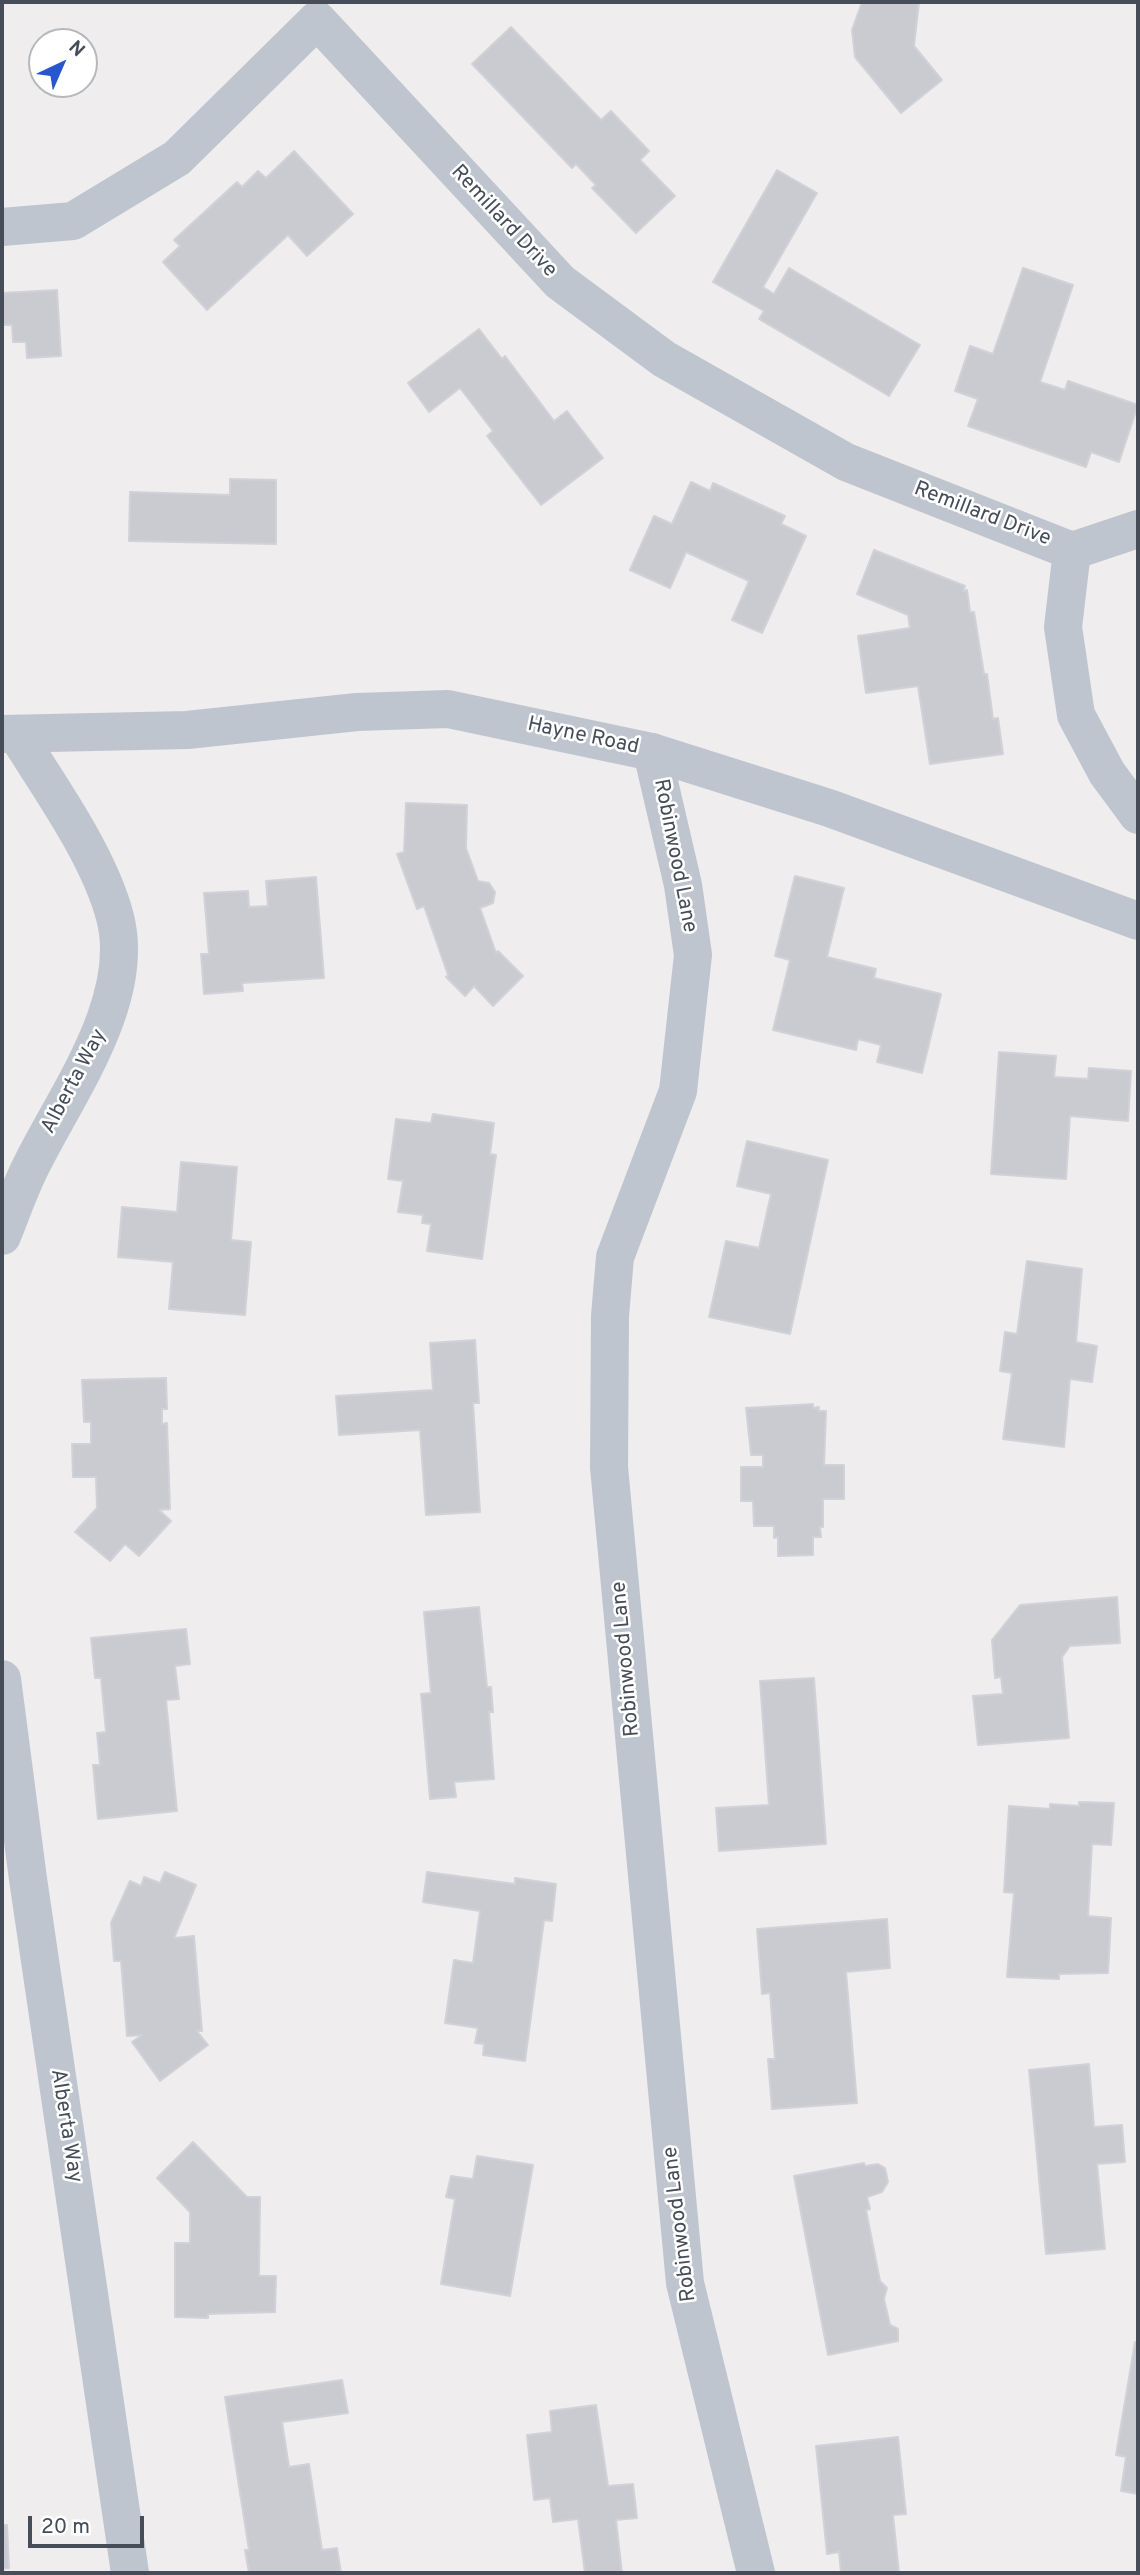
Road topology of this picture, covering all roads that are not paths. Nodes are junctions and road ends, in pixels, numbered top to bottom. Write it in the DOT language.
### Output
graph roads {
  1 [pos="327,11"];
  2 [pos="2,228"];
  3 [pos="1138,529"];
  4 [pos="1072,551"];
  5 [pos="10,734"];
  6 [pos="652,752"];
  7 [pos="1138,815"];
  8 [pos="1138,922"];
  9 [pos="2,1236"];
  10 [pos="2,1679"];
  11 [pos="130,2573"];
  12 [pos="756,2573"];
  1 -- 2 [label="street, Remillard Drive"];
  1 -- 4 [label="street, Remillard Drive"];
  3 -- 4 [label="street"];
  4 -- 7 [label="street"];
  5 -- 6 [label="street, Hayne Road"];
  5 -- 9 [label="street, Alberta Way"];
  6 -- 8 [label="street, Hayne Road"];
  6 -- 12 [label="street, Robinwood Lane"];
  10 -- 11 [label="street, Alberta Way"];
}
